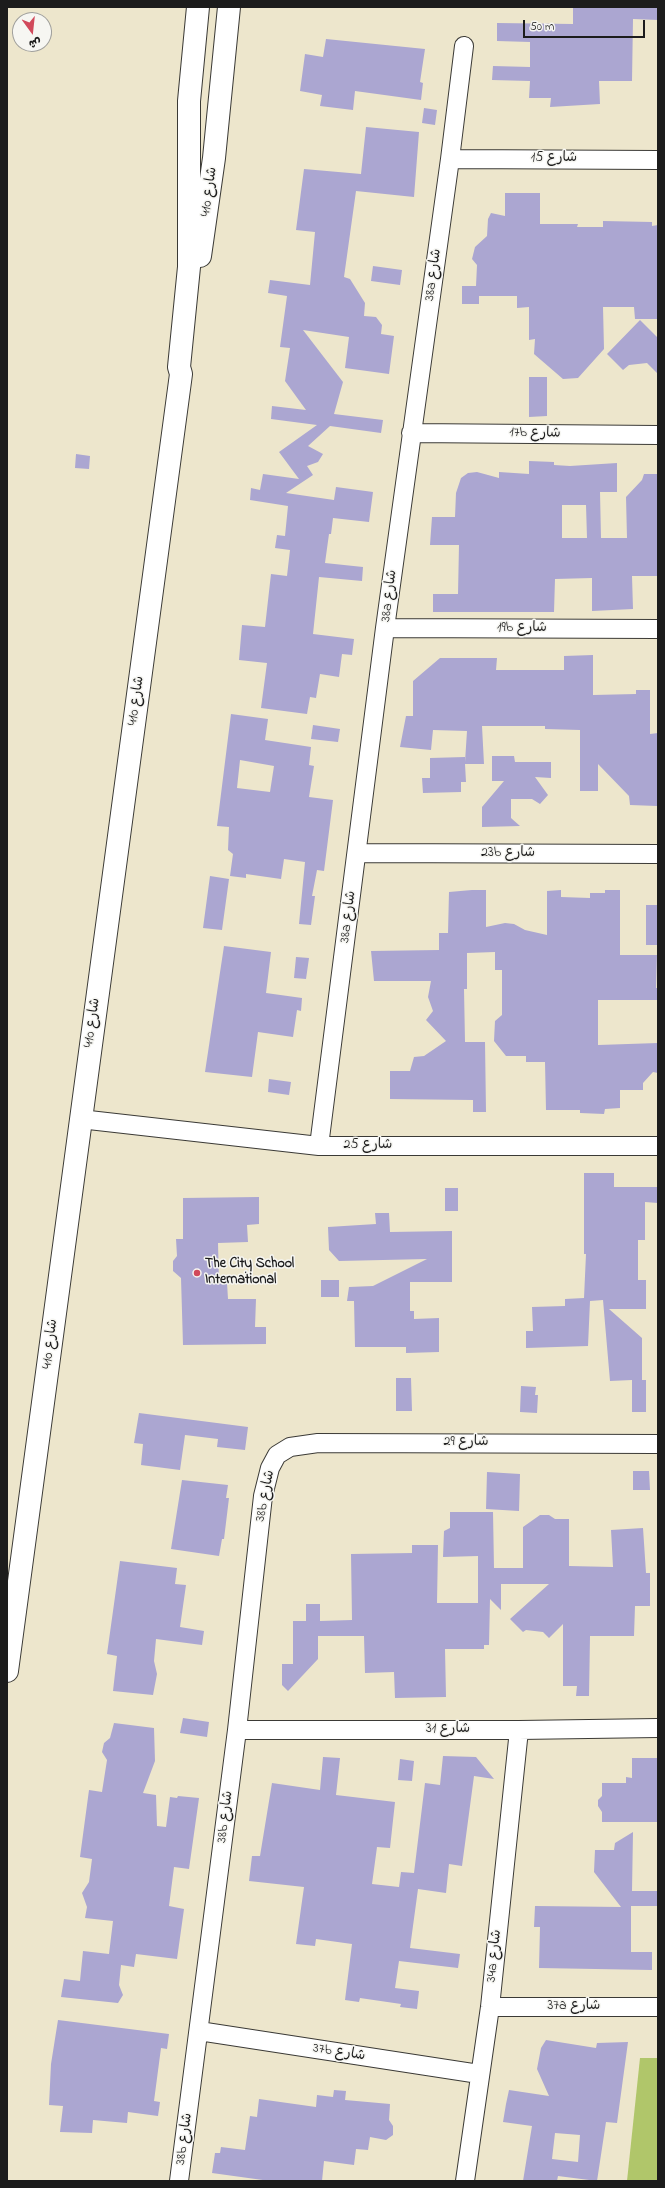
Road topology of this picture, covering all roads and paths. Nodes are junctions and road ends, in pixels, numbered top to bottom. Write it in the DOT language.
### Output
graph roads {
  1 [pos="198,7"];
  2 [pos="229,7"];
  3 [pos="464,46"];
  4 [pos="450,159"];
  5 [pos="658,160"];
  6 [pos="181,374"];
  7 [pos="411,433"];
  8 [pos="658,435"];
  9 [pos="385,628"];
  10 [pos="658,630"];
  11 [pos="357,853"];
  12 [pos="658,854"];
  13 [pos="80,1119"];
  14 [pos="319,1146"];
  15 [pos="658,1146"];
  16 [pos="658,1444"];
  17 [pos="277,1455"];
  18 [pos="7,1671"];
  19 [pos="658,1728"];
  20 [pos="237,1730"];
  21 [pos="519,1730"];
  22 [pos="490,2007"];
  23 [pos="658,2007"];
  24 [pos="199,2031"];
  25 [pos="479,2074"];
  26 [pos="179,2181"];
  27 [pos="465,2181"];
  1 -- 6 [label="street, شارع 410"];
  2 -- 6 [label="street, شارع 410"];
  3 -- 4 [label="street, 38a شارع"];
  4 -- 5 [label="street, شارع 15"];
  4 -- 7 [label="street, 38a شارع"];
  6 -- 13 [label="street, شارع 410"];
  7 -- 8 [label="street, 17b شارع"];
  7 -- 9 [label="street, 38a شارع"];
  9 -- 10 [label="street, 19b شارع"];
  9 -- 11 [label="street, 38a شارع"];
  11 -- 12 [label="street, 23b شارع"];
  11 -- 14 [label="street, 38a شارع"];
  13 -- 14 [label="street, شارع 25"];
  13 -- 18 [label="street, شارع 410"];
  14 -- 15 [label="street, شارع 25"];
  16 -- 17 [label="street, شارع 29"];
  17 -- 20 [label="street, 38b شارع"];
  19 -- 21 [label="street, شارع 31"];
  20 -- 21 [label="street, شارع 31"];
  20 -- 24 [label="street, 38b شارع"];
  21 -- 22 [label="street, 34a شارع"];
  22 -- 23 [label="street, 37a شارع"];
  22 -- 25 [label="street, 34a شارع"];
  24 -- 25 [label="street, 37b شارع"];
  24 -- 26 [label="street, 38b شارع"];
  25 -- 27 [label="street, 34a شارع"];
}
